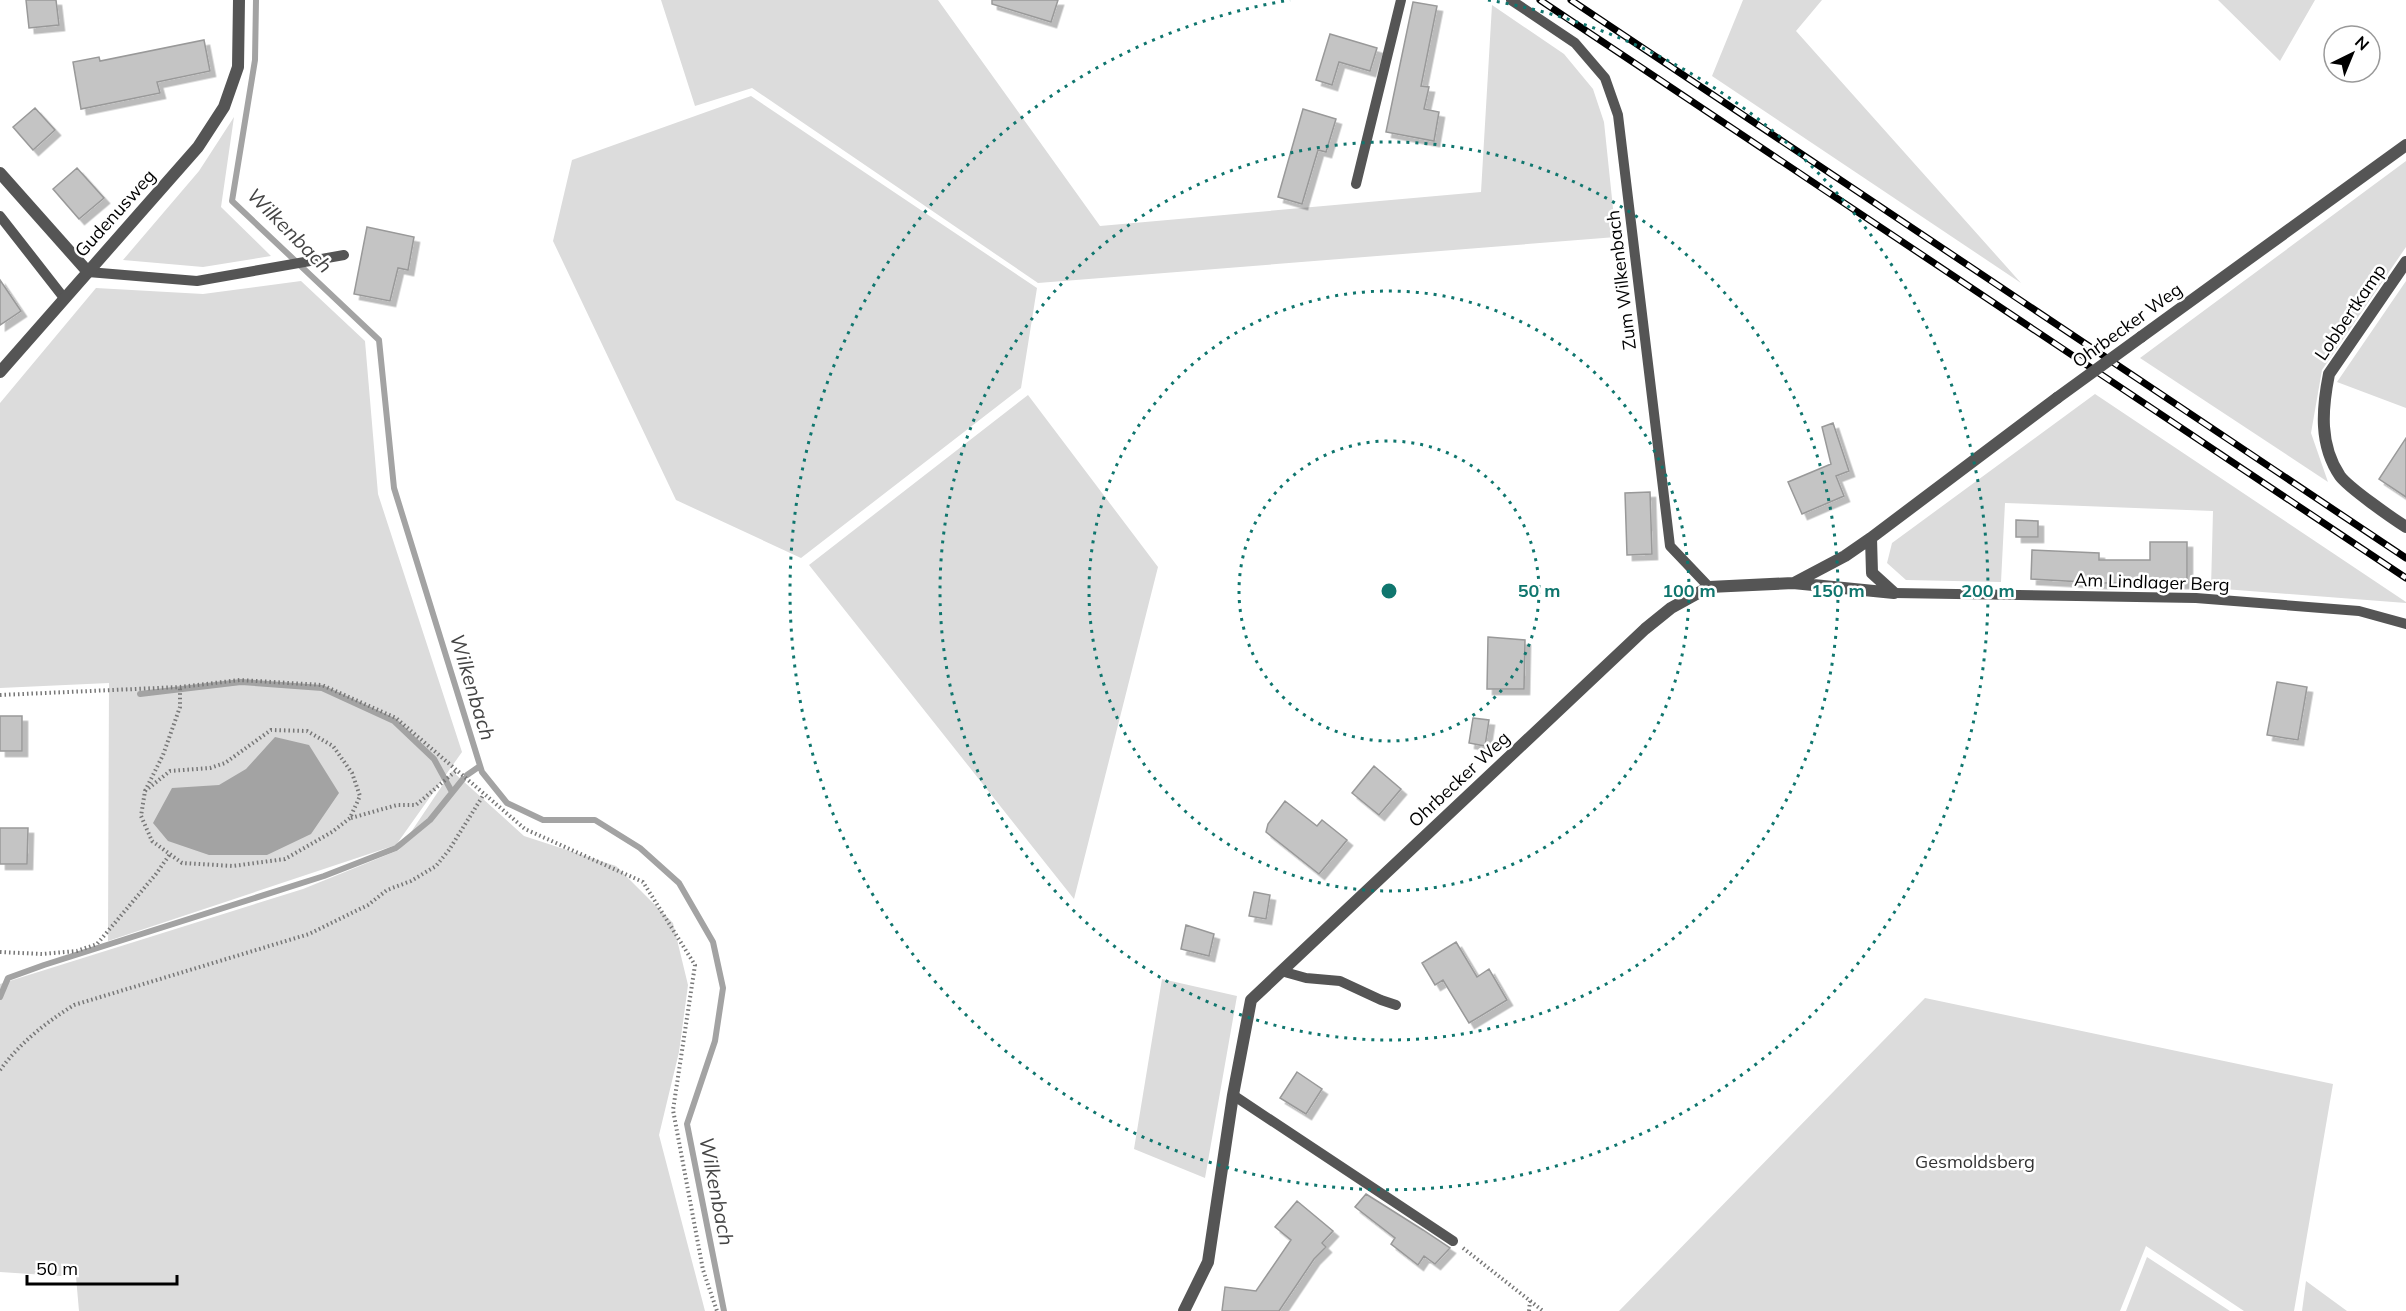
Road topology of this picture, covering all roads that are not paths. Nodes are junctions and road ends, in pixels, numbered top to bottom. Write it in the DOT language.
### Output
graph roads {
  1 [pos="238,0"];
  2 [pos="1401,0"];
  3 [pos="1511,0"];
  4 [pos="2406,145"];
  5 [pos="0,173"];
  6 [pos="1356,184"];
  7 [pos="0,216"];
  8 [pos="344,255"];
  9 [pos="2406,262"];
  10 [pos="88,272"];
  11 [pos="64,298"];
  12 [pos="0,372"];
  13 [pos="2406,527"];
  14 [pos="1871,538"];
  15 [pos="1793,583"];
  16 [pos="1709,587"];
  17 [pos="1894,593"];
  18 [pos="2406,624"];
  19 [pos="1281,971"];
  20 [pos="1396,1005"];
  21 [pos="1233,1095"];
  22 [pos="1453,1241"];
  23 [pos="1184,1311"];
  1 -- 10 [label="street, Gudenusweg"];
  2 -- 6 [label="lane"];
  3 -- 16 [label="lane, Zum Wilkenbach"];
  4 -- 14 [label="street, Ohrbecker Weg, bridge"];
  5 -- 10 [label="street"];
  7 -- 11 [label="lane"];
  8 -- 10 [label="lane"];
  9 -- 13 [label="street, Lobbertkamp"];
  10 -- 11 [label="street, Gudenusweg"];
  11 -- 12 [label="street, Gudenusweg"];
  14 -- 15 [label="street, Ohrbecker Weg"];
  14 -- 17 [label="street"];
  15 -- 16 [label="street, Ohrbecker Weg"];
  15 -- 17 [label="street, Ohrbecker Weg"];
  16 -- 19 [label="street, Ohrbecker Weg"];
  17 -- 18 [label="lane, Am Lindlager Berg"];
  19 -- 20 [label="lane"];
  19 -- 21 [label="street, Ohrbecker Weg"];
  21 -- 22 [label="lane"];
  21 -- 23 [label="street, Ohrbecker Weg"];
}
